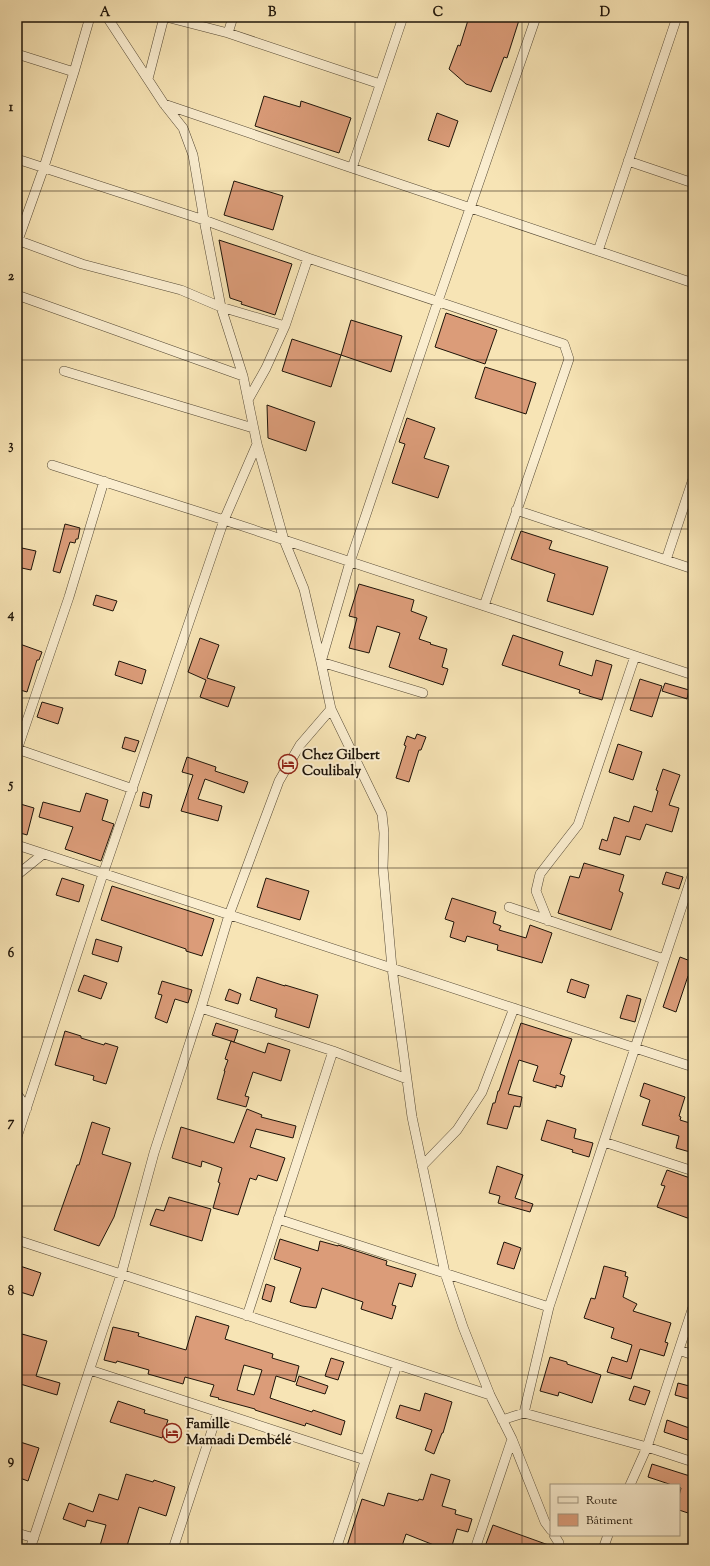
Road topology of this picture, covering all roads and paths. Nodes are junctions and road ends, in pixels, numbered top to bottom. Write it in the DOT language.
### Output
graph roads {
  1 [pos="90,17"];
  2 [pos="107,17"];
  3 [pos="165,17"];
  4 [pos="233,17"];
  5 [pos="403,17"];
  6 [pos="536,17"];
  7 [pos="676,17"];
  8 [pos="228,33"];
  9 [pos="17,54"];
  10 [pos="74,72"];
  11 [pos="148,79"];
  12 [pos="380,84"];
  13 [pos="164,104"];
  14 [pos="17,158"];
  15 [pos="628,161"];
  16 [pos="44,167"];
  17 [pos="352,168"];
  18 [pos="693,183"];
  19 [pos="471,207"];
  20 [pos="204,220"];
  21 [pos="17,241"];
  22 [pos="598,251"];
  23 [pos="308,258"];
  24 [pos="693,283"];
  25 [pos="17,295"];
  26 [pos="438,301"];
  27 [pos="221,307"];
  28 [pos="285,326"];
  29 [pos="64,371"];
  30 [pos="243,376"];
  31 [pos="248,400"];
  32 [pos="253,428"];
  33 [pos="257,444"];
  34 [pos="52,465"];
  35 [pos="693,479"];
  36 [pos="104,481"];
  37 [pos="516,510"];
  38 [pos="224,520"];
  39 [pos="284,540"];
  40 [pos="666,560"];
  41 [pos="350,562"];
  42 [pos="693,569"];
  43 [pos="484,606"];
  44 [pos="635,656"];
  45 [pos="321,662"];
  46 [pos="693,674"];
  47 [pos="424,693"];
  48 [pos="331,709"];
  49 [pos="17,750"];
  50 [pos="133,788"];
  51 [pos="17,845"];
  52 [pos="43,854"];
  53 [pos="693,873"];
  54 [pos="103,874"];
  55 [pos="17,875"];
  56 [pos="509,908"];
  57 [pos="229,915"];
  58 [pos="548,921"];
  59 [pos="664,960"];
  60 [pos="392,968"];
  61 [pos="201,1008"];
  62 [pos="514,1008"];
  63 [pos="635,1048"];
  64 [pos="333,1051"];
  65 [pos="693,1067"];
  66 [pos="407,1079"];
  67 [pos="17,1094"];
  68 [pos="27,1108"];
  69 [pos="17,1137"];
  70 [pos="604,1142"];
  71 [pos="422,1166"];
  72 [pos="693,1171"];
  73 [pos="278,1219"];
  74 [pos="17,1240"];
  75 [pos="121,1274"];
  76 [pos="445,1274"];
  77 [pos="693,1307"];
  78 [pos="549,1308"];
  79 [pos="247,1316"];
  80 [pos="679,1350"];
  81 [pos="693,1355"];
  82 [pos="397,1365"];
  83 [pos="90,1370"];
  84 [pos="490,1395"];
  85 [pos="218,1412"];
  86 [pos="524,1413"];
  87 [pos="502,1420"];
  88 [pos="512,1439"];
  89 [pos="647,1447"];
  90 [pos="365,1460"];
  91 [pos="693,1462"];
  92 [pos="630,1484"];
  93 [pos="550,1529"];
  94 [pos="17,1533"];
  95 [pos="555,1536"];
  96 [pos="608,1536"];
  97 [pos="34,1538"];
  98 [pos="30,1549"];
  99 [pos="173,1549"];
  100 [pos="336,1549"];
  101 [pos="475,1549"];
  102 [pos="560,1549"];
  103 [pos="603,1549"];
  1 -- 10 [label="street"];
  2 -- 11 [label="street"];
  3 -- 8 [label="street"];
  3 -- 11 [label="street"];
  4 -- 8 [label="street"];
  5 -- 12 [label="street"];
  6 -- 19 [label="street"];
  7 -- 15 [label="street"];
  8 -- 12 [label="street"];
  9 -- 10 [label="street"];
  10 -- 16 [label="street"];
  11 -- 13 [label="street"];
  12 -- 17 [label="street"];
  13 -- 17 [label="street"];
  13 -- 20 [label="street"];
  14 -- 16 [label="street"];
  15 -- 18 [label="street"];
  15 -- 22 [label="street"];
  16 -- 20 [label="street"];
  16 -- 21 [label="street"];
  17 -- 19 [label="street"];
  19 -- 22 [label="street"];
  19 -- 26 [label="street"];
  20 -- 23 [label="street"];
  20 -- 27 [label="street"];
  21 -- 27 [label="street"];
  22 -- 24 [label="street"];
  23 -- 26 [label="street"];
  23 -- 28 [label="street"];
  25 -- 30 [label="street"];
  26 -- 37 [label="street"];
  26 -- 41 [label="street"];
  27 -- 28 [label="street"];
  27 -- 30 [label="street"];
  28 -- 31 [label="street"];
  29 -- 32 [label="street"];
  30 -- 31 [label="street"];
  31 -- 32 [label="street"];
  32 -- 33 [label="street"];
  33 -- 38 [label="street"];
  33 -- 39 [label="street"];
  34 -- 36 [label="street"];
  35 -- 40 [label="street"];
  36 -- 38 [label="street"];
  36 -- 49 [label="street"];
  37 -- 40 [label="street"];
  37 -- 43 [label="street"];
  38 -- 39 [label="street"];
  38 -- 50 [label="street"];
  39 -- 41 [label="street"];
  39 -- 45 [label="street"];
  40 -- 42 [label="street"];
  41 -- 43 [label="street"];
  41 -- 45 [label="street"];
  43 -- 44 [label="street"];
  44 -- 46 [label="street"];
  44 -- 58 [label="street"];
  45 -- 47 [label="street"];
  45 -- 48 [label="street"];
  48 -- 57 [label="street"];
  48 -- 60 [label="street"];
  49 -- 50 [label="street"];
  50 -- 54 [label="street"];
  51 -- 52 [label="street"];
  52 -- 54 [label="street"];
  52 -- 55 [label="street"];
  53 -- 59 [label="street"];
  54 -- 57 [label="street"];
  54 -- 68 [label="street"];
  56 -- 58 [label="street"];
  57 -- 60 [label="street"];
  57 -- 61 [label="street"];
  58 -- 59 [label="street"];
  59 -- 63 [label="street"];
  60 -- 62 [label="street"];
  60 -- 66 [label="street"];
  61 -- 64 [label="street"];
  61 -- 75 [label="street"];
  62 -- 63 [label="street"];
  62 -- 71 [label="street"];
  63 -- 65 [label="street"];
  63 -- 70 [label="street"];
  64 -- 66 [label="street"];
  64 -- 73 [label="street"];
  66 -- 71 [label="street"];
  67 -- 68 [label="street"];
  68 -- 69 [label="street"];
  70 -- 72 [label="street"];
  70 -- 78 [label="street"];
  71 -- 76 [label="street"];
  73 -- 76 [label="street"];
  73 -- 79 [label="street"];
  74 -- 75 [label="street"];
  75 -- 79 [label="street"];
  75 -- 83 [label="street"];
  76 -- 78 [label="street"];
  76 -- 84 [label="street"];
  77 -- 80 [label="street"];
  78 -- 86 [label="street"];
  79 -- 82 [label="street"];
  80 -- 81 [label="street"];
  80 -- 89 [label="street"];
  82 -- 84 [label="street"];
  82 -- 90 [label="street"];
  83 -- 85 [label="street"];
  83 -- 97 [label="street"];
  84 -- 87 [label="street"];
  85 -- 90 [label="street"];
  85 -- 99 [label="street"];
  86 -- 87 [label="street"];
  86 -- 89 [label="street"];
  87 -- 88 [label="street"];
  88 -- 93 [label="street"];
  88 -- 101 [label="street"];
  89 -- 91 [label="street"];
  89 -- 92 [label="street"];
  90 -- 100 [label="street"];
  94 -- 97 [label="street"];
  95 -- 102 [label="street"];
  96 -- 103 [label="street"];
  97 -- 98 [label="street"];
}
